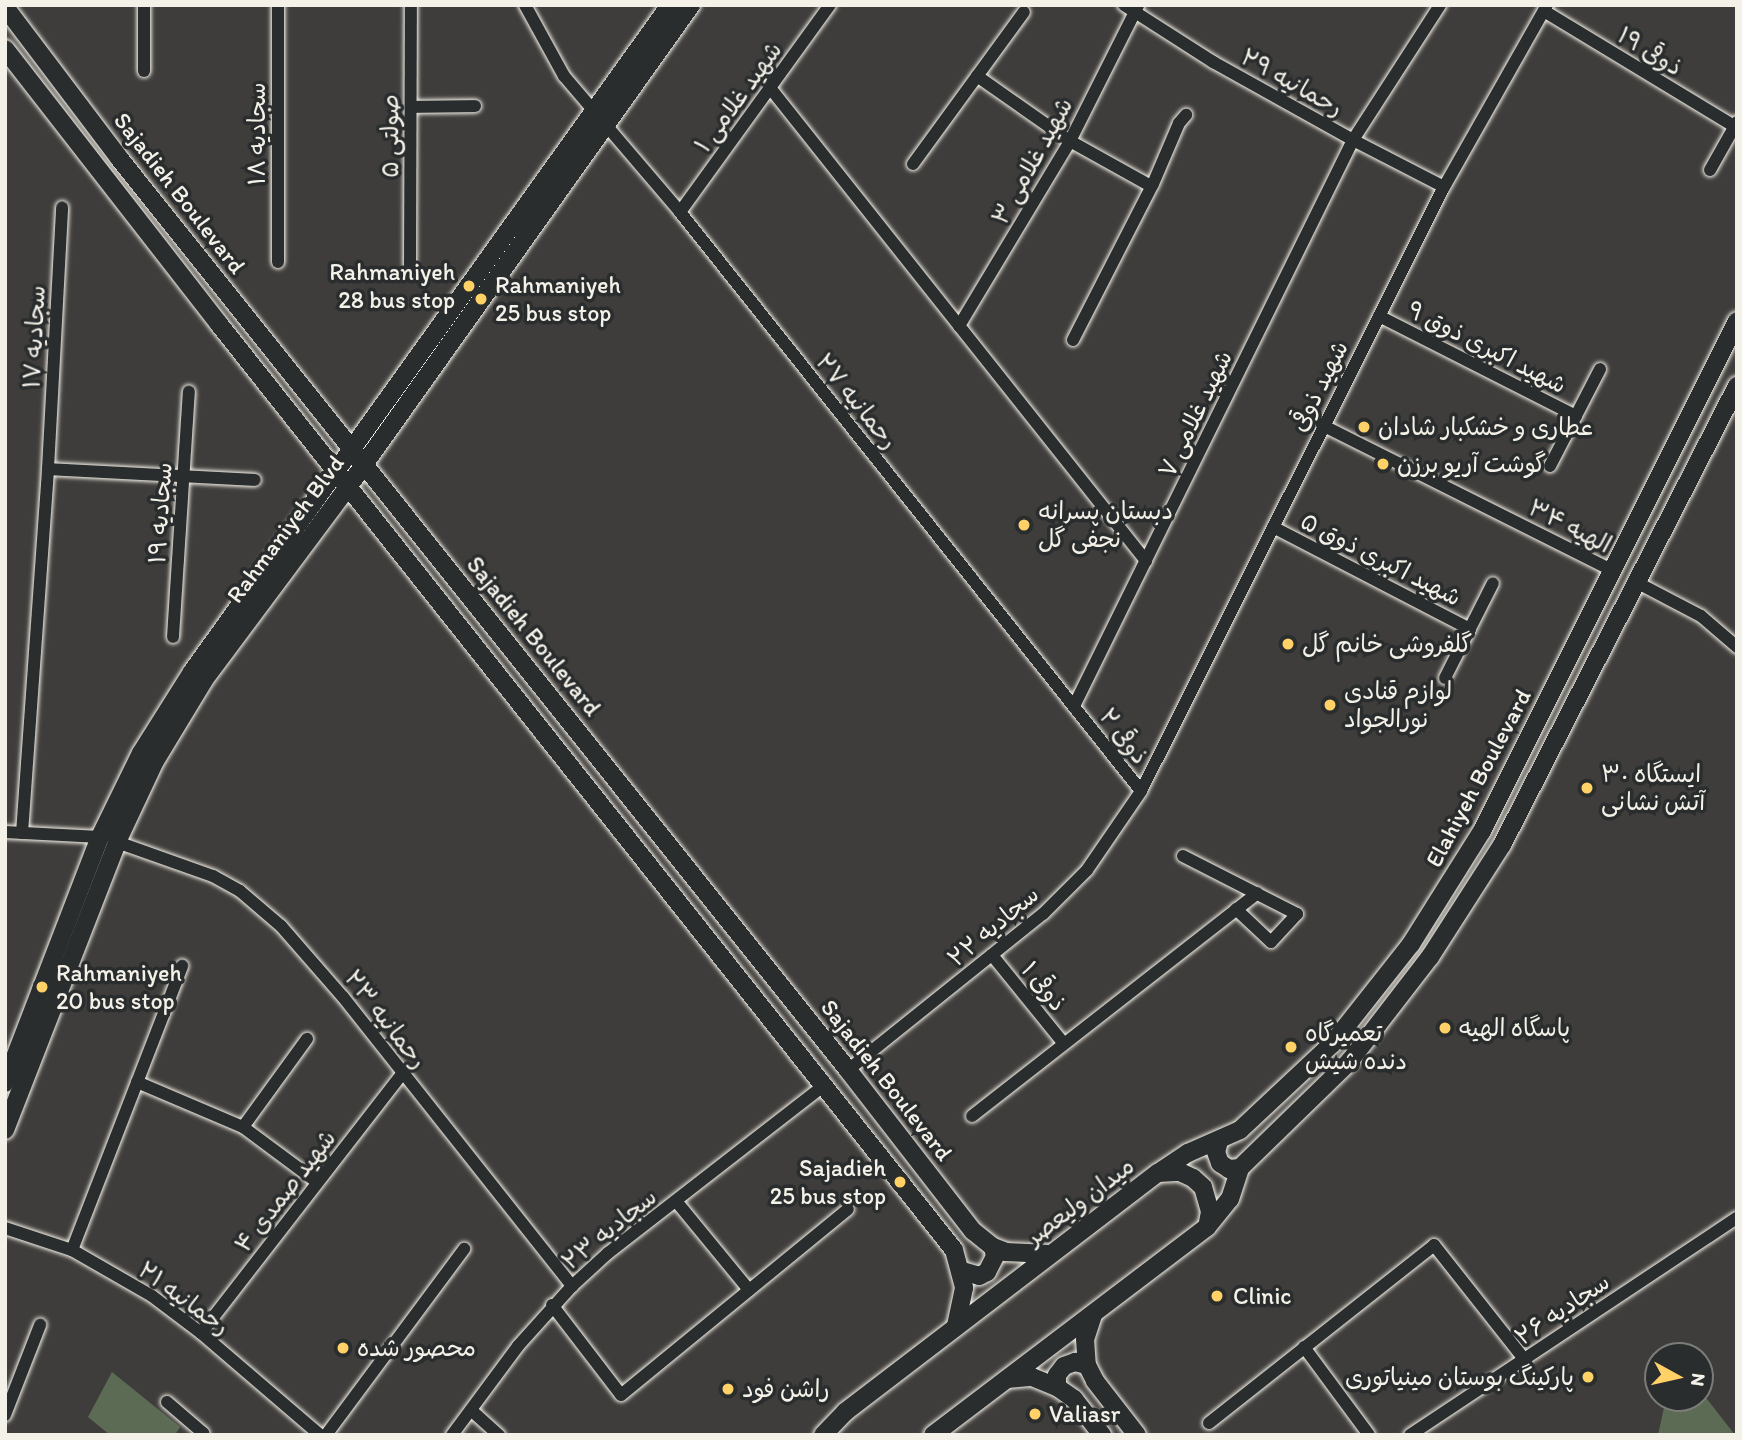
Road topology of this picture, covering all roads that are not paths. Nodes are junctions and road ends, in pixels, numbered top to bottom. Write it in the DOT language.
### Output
graph roads {
  1 [pos="144,5"];
  2 [pos="278,5"];
  3 [pos="411,5"];
  4 [pos="525,5"];
  5 [pos="670,5"];
  6 [pos="691,5"];
  7 [pos="830,5"];
  8 [pos="1440,5"];
  9 [pos="5,7"];
  10 [pos="1132,8"];
  11 [pos="1546,8"];
  12 [pos="1024,12"];
  13 [pos="5,49"];
  14 [pos="144,71"];
  15 [pos="977,76"];
  16 [pos="771,89"];
  17 [pos="475,106"];
  18 [pos="411,107"];
  19 [pos="594,109"];
  20 [pos="1186,115"];
  21 [pos="606,124"];
  22 [pos="1735,124"];
  23 [pos="1353,140"];
  24 [pos="1070,141"];
  25 [pos="913,164"];
  26 [pos="1710,170"];
  27 [pos="1151,186"];
  28 [pos="1444,187"];
  29 [pos="62,207"];
  30 [pos="680,212"];
  31 [pos="278,262"];
  32 [pos="410,266"];
  33 [pos="1379,316"];
  34 [pos="1737,321"];
  35 [pos="959,326"];
  36 [pos="1073,340"];
  37 [pos="1600,369"];
  38 [pos="1737,386"];
  39 [pos="189,392"];
  40 [pos="1576,416"];
  41 [pos="1322,425"];
  42 [pos="352,447"];
  43 [pos="364,463"];
  44 [pos="1550,466"];
  45 [pos="47,469"];
  46 [pos="336,470"];
  47 [pos="184,477"];
  48 [pos="255,480"];
  49 [pos="348,487"];
  50 [pos="1273,527"];
  51 [pos="1146,561"];
  52 [pos="1612,570"];
  53 [pos="1636,582"];
  54 [pos="1493,583"];
  55 [pos="1470,629"];
  56 [pos="173,637"];
  57 [pos="1737,647"];
  58 [pos="1445,678"];
  59 [pos="1074,706"];
  60 [pos="1141,791"];
  61 [pos="5,832"];
  62 [pos="22,833"];
  63 [pos="109,839"];
  64 [pos="1182,856"];
  65 [pos="1256,893"];
  66 [pos="1236,909"];
  67 [pos="992,955"];
  68 [pos="182,967"];
  69 [pos="307,1039"];
  70 [pos="1063,1044"];
  71 [pos="848,1070"];
  72 [pos="402,1074"];
  73 [pos="137,1082"];
  74 [pos="5,1083"];
  75 [pos="823,1086"];
  76 [pos="972,1116"];
  77 [pos="243,1127"];
  78 [pos="5,1130"];
  79 [pos="1219,1141"];
  80 [pos="1240,1168"];
  81 [pos="1158,1173"];
  82 [pos="317,1182"];
  83 [pos="676,1201"];
  84 [pos="848,1209"];
  85 [pos="1737,1218"];
  86 [pos="1206,1227"];
  87 [pos="5,1228"];
  88 [pos="993,1247"];
  89 [pos="72,1250"];
  90 [pos="464,1250"];
  91 [pos="1049,1254"];
  92 [pos="962,1271"];
  93 [pos="572,1286"];
  94 [pos="749,1290"];
  95 [pos="552,1306"];
  96 [pos="1093,1315"];
  97 [pos="40,1325"];
  98 [pos="956,1326"];
  99 [pos="201,1333"];
  100 [pos="1304,1347"];
  101 [pos="1524,1359"];
  102 [pos="1087,1365"];
  103 [pos="1007,1379"];
  104 [pos="1057,1387"];
  105 [pos="167,1402"];
  106 [pos="471,1410"];
  107 [pos="845,1412"];
  108 [pos="5,1415"];
  109 [pos="1209,1423"];
  110 [pos="202,1435"];
  111 [pos="320,1435"];
  112 [pos="326,1435"];
  113 [pos="452,1435"];
  114 [pos="499,1435"];
  115 [pos="823,1435"];
  116 [pos="842,1435"];
  117 [pos="933,1435"];
  118 [pos="1102,1435"];
  119 [pos="1138,1435"];
  120 [pos="1369,1435"];
  121 [pos="1410,1435"];
  1 -- 14 [label="street"];
  2 -- 31 [label="street, سجادیه ۱۸"];
  3 -- 18 [label="street, صولتی ۵"];
  4 -- 19 [label="street, رحمانیه ۲۷"];
  5 -- 19 [label="main road, Rahmaniyeh Blvd"];
  6 -- 21 [label="main road, Rahmaniyeh Blvd"];
  7 -- 16 [label="street, شهید غلامی ۱"];
  8 -- 23 [label="street, شهید غلامی ۷"];
  9 -- 42 [label="main road, Sajadieh Boulevard"];
  10 -- 23 [label="street, رحمانیه ۲۹"];
  10 -- 24 [label="street, شهید غلامی ۳"];
  11 -- 22 [label="street, ذوقی ۱۹"];
  11 -- 28 [label="street, شهید ذوقی"];
  12 -- 15 [label="street"];
  13 -- 46 [label="main road, Sajadieh Boulevard"];
  15 -- 24 [label="street"];
  15 -- 25 [label="street"];
  16 -- 30 [label="street, شهید غلامی ۱"];
  16 -- 35 [label="street"];
  17 -- 18 [label="street"];
  18 -- 32 [label="street, صولتی ۵"];
  19 -- 21 [label="street, رحمانیه ۲۷"];
  19 -- 42 [label="main road, Rahmaniyeh Blvd"];
  20 -- 27 [label="street"];
  21 -- 30 [label="street, رحمانیه ۲۷"];
  21 -- 43 [label="main road, Rahmaniyeh Blvd"];
  22 -- 26 [label="street"];
  23 -- 28 [label="street, رحمانیه ۲۹"];
  23 -- 51 [label="street, شهید غلامی ۷"];
  24 -- 27 [label="street"];
  24 -- 35 [label="street, شهید غلامی ۳"];
  27 -- 36 [label="street"];
  28 -- 33 [label="street, شهید ذوقی"];
  29 -- 45 [label="street, سجادیه ۱۷"];
  30 -- 59 [label="street, رحمانیه ۲۷"];
  33 -- 40 [label="street, شهید اکبری ذوق ۹"];
  33 -- 41 [label="street, شهید ذوقی"];
  34 -- 52 [label="main road, Elahiyeh Boulevard"];
  35 -- 51 [label="street"];
  37 -- 40 [label="street"];
  38 -- 53 [label="main road, Elahiyeh Boulevard"];
  39 -- 47 [label="street, سجادیه ۱۹"];
  40 -- 44 [label="street"];
  41 -- 50 [label="street, شهید ذوقی"];
  41 -- 52 [label="street, الهیه ۳۴"];
  42 -- 43 [label="main road, Sajadieh Boulevard"];
  42 -- 46 [label="main road, Rahmaniyeh Blvd"];
  43 -- 49 [label="main road, Rahmaniyeh Blvd"];
  43 -- 71 [label="main road, Sajadieh Boulevard"];
  45 -- 47 [label="street"];
  45 -- 62 [label="street, سجادیه ۱۷"];
  46 -- 49 [label="main road, Sajadieh Boulevard"];
  46 -- 63 [label="main road, Rahmaniyeh Blvd"];
  47 -- 48 [label="street"];
  47 -- 56 [label="street, سجادیه ۱۹"];
  49 -- 63 [label="main road, Rahmaniyeh Blvd"];
  49 -- 75 [label="main road, Sajadieh Boulevard"];
  50 -- 55 [label="street, شهید اکبری ذوق ۵"];
  50 -- 60 [label="street, شهید ذوقی"];
  51 -- 59 [label="street, شهید غلامی ۷"];
  52 -- 53 [label="main road"];
  52 -- 79 [label="main road, Elahiyeh Boulevard"];
  53 -- 57 [label="street"];
  53 -- 80 [label="main road, Elahiyeh Boulevard"];
  54 -- 55 [label="street, شهید اکبری ذوق ۵"];
  55 -- 58 [label="street, شهید اکبری ذوق ۵"];
  59 -- 60 [label="street, ذوقی ۲"];
  60 -- 67 [label="street, سجادیه ۲۲"];
  61 -- 62 [label="street, رحمانیه ۲۳"];
  62 -- 63 [label="street, رحمانیه ۲۳"];
  63 -- 72 [label="street, رحمانیه ۲۳"];
  63 -- 74 [label="main road, Rahmaniyeh Blvd"];
  63 -- 78 [label="main road, Rahmaniyeh Blvd"];
  64 -- 65 [label="street"];
  65 -- 66 [label="street"];
  65 -- 66 [label="street"];
  66 -- 70 [label="street"];
  67 -- 70 [label="street, ذوقی ۱"];
  67 -- 71 [label="street, سجادیه ۲۲"];
  68 -- 73 [label="street"];
  69 -- 77 [label="street"];
  70 -- 76 [label="street"];
  71 -- 88 [label="main road, Sajadieh Boulevard"];
  72 -- 82 [label="street, شهید صمدی ۴"];
  72 -- 93 [label="street, رحمانیه ۲۳"];
  73 -- 77 [label="street"];
  73 -- 89 [label="street"];
  75 -- 83 [label="street, سجادیه ۲۳"];
  75 -- 92 [label="main road, Sajadieh Boulevard"];
  77 -- 82 [label="street"];
  79 -- 80 [label="main road"];
  79 -- 81 [label="main road, Elahiyeh Boulevard"];
  80 -- 86 [label="main road, Elahiyeh Boulevard"];
  81 -- 86 [label="main road, میدان ولیعصر"];
  81 -- 91 [label="main road, میدان ولیعصر"];
  82 -- 99 [label="street, شهید صمدی ۴"];
  83 -- 93 [label="street, سجادیه ۲۳"];
  83 -- 94 [label="street"];
  84 -- 94 [label="street"];
  85 -- 101 [label="street, سجادیه ۲۶"];
  86 -- 96 [label="main road"];
  87 -- 89 [label="street, رحمانیه ۲۱"];
  88 -- 91 [label="main road"];
  88 -- 92 [label="main road"];
  89 -- 99 [label="street, رحمانیه ۲۱"];
  90 -- 112 [label="street"];
  91 -- 98 [label="main road, میدان ولیعصر"];
  92 -- 98 [label="main road, Sajadieh Boulevard"];
  93 -- 95 [label="street, سجادیه ۲۳"];
  94 -- 95 [label="street"];
  95 -- 106 [label="street, سجادیه ۲۳"];
  96 -- 102 [label="main road"];
  96 -- 103 [label="main road"];
  97 -- 108 [label="street"];
  98 -- 107 [label="main road, میدان ولیعصر"];
  99 -- 111 [label="street, رحمانیه ۲۱"];
  100 -- 101 [label="street"];
  100 -- 109 [label="street"];
  100 -- 120 [label="street"];
  101 -- 121 [label="street, سجادیه ۲۶"];
  102 -- 104 [label="main road"];
  102 -- 119 [label="main road"];
  103 -- 104 [label="main road"];
  103 -- 117 [label="main road"];
  104 -- 118 [label="main road"];
  105 -- 110 [label="street"];
  106 -- 113 [label="street, سجادیه ۲۳"];
  106 -- 114 [label="street"];
  107 -- 115 [label="main road, میدان ولیعصر"];
  107 -- 116 [label="main road"];
}
